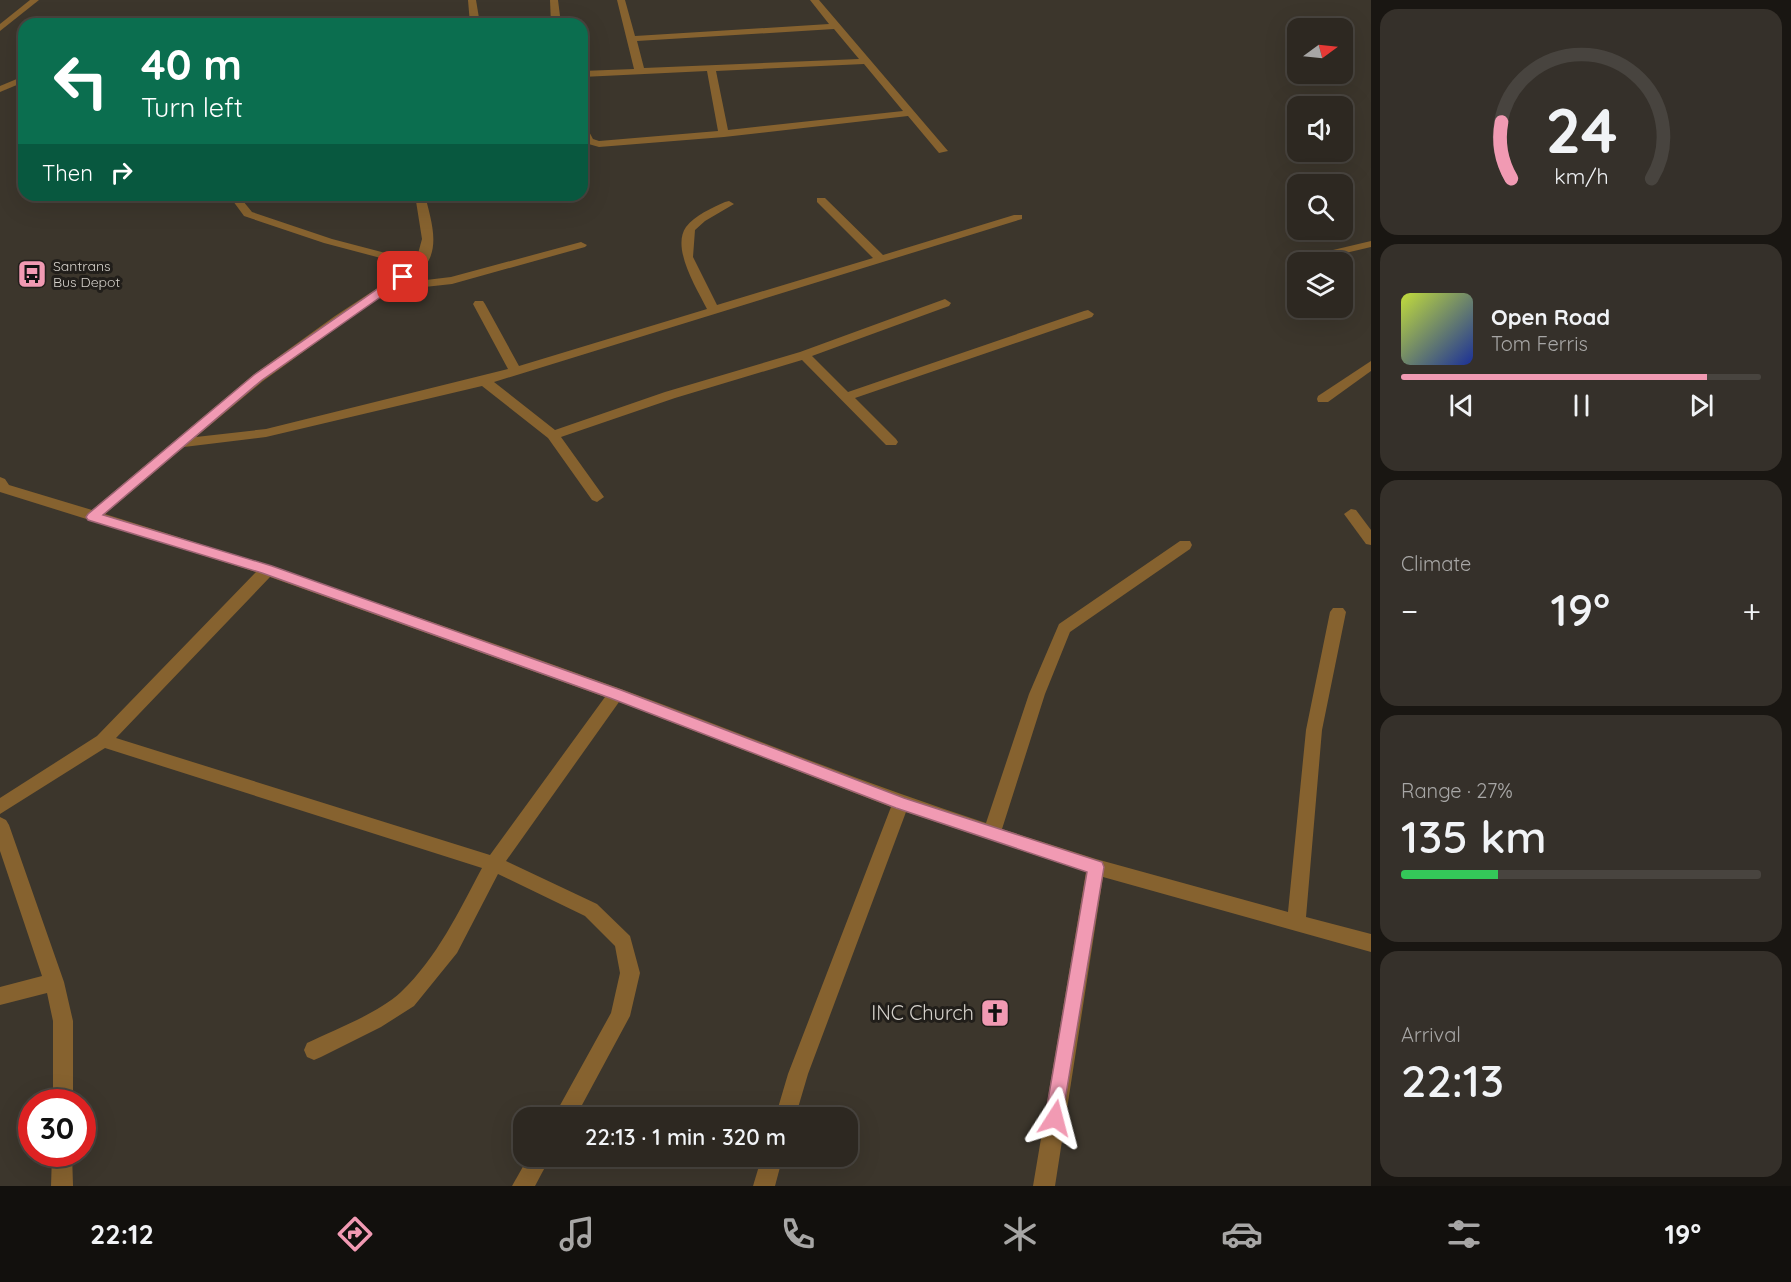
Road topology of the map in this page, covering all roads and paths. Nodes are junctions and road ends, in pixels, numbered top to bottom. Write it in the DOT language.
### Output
graph roads {
  1 [pos="35,0"];
  2 [pos="472,0"];
  3 [pos="554,0"];
  4 [pos="621,0"];
  5 [pos="814,0"];
  6 [pos="474,18"];
  7 [pos="556,18"];
  8 [pos="835,26"];
  9 [pos="0,28"];
  10 [pos="632,39"];
  11 [pos="868,61"];
  12 [pos="711,68"];
  13 [pos="640,72"];
  14 [pos="588,74"];
  15 [pos="18,82"];
  16 [pos="0,89"];
  17 [pos="910,113"];
  18 [pos="724,134"];
  19 [pos="588,139"];
  20 [pos="943,151"];
  21 [pos="821,200"];
  22 [pos="238,201"];
  23 [pos="421,201"];
  24 [pos="729,204"];
  25 [pos="1018,217"];
  26 [pos="1371,244"];
  27 [pos="581,245"];
  28 [pos="1337,252"];
  29 [pos="881,259"];
  30 [pos="420,265"];
  31 [pos="386,288"];
  32 [pos="945,303"];
  33 [pos="479,304"];
  34 [pos="714,311"];
  35 [pos="1088,314"];
  36 [pos="804,355"];
  37 [pos="1371,365"];
  38 [pos="515,370"];
  39 [pos="484,381"];
  40 [pos="846,397"];
  41 [pos="1323,399"];
  42 [pos="554,435"];
  43 [pos="891,442"];
  44 [pos="184,443"];
  45 [pos="0,482"];
  46 [pos="597,497"];
  47 [pos="1351,514"];
  48 [pos="93,517"];
  49 [pos="1371,540"];
  50 [pos="1185,545"];
  51 [pos="267,570"];
  52 [pos="1338,612"];
  53 [pos="616,694"];
  54 [pos="104,741"];
  55 [pos="902,803"];
  56 [pos="0,807"];
  57 [pos="0,825"];
  58 [pos="992,833"];
  59 [pos="494,864"];
  60 [pos="1096,867"];
  61 [pos="1296,923"];
  62 [pos="1371,943"];
  63 [pos="54,982"];
  64 [pos="0,996"];
  65 [pos="314,1050"];
  66 [pos="63,1089"];
  67 [pos="569,1107"];
  68 [pos="788,1107"];
  69 [pos="62,1167"];
  70 [pos="534,1167"];
  71 [pos="770,1167"];
  72 [pos="62,1186"];
  73 [pos="523,1186"];
  74 [pos="764,1186"];
  75 [pos="1044,1186"];
  1 -- 9 [label="street"];
  2 -- 6 [label="street"];
  3 -- 7 [label="street"];
  4 -- 10 [label="street"];
  5 -- 8 [label="street"];
  8 -- 10 [label="street"];
  8 -- 11 [label="street"];
  10 -- 13 [label="street"];
  11 -- 12 [label="street"];
  11 -- 17 [label="street"];
  12 -- 13 [label="street"];
  12 -- 18 [label="street"];
  13 -- 14 [label="street"];
  15 -- 16 [label="street"];
  17 -- 18 [label="street"];
  17 -- 20 [label="street"];
  18 -- 19 [label="street"];
  21 -- 29 [label="street"];
  22 -- 30 [label="street"];
  23 -- 30 [label="street"];
  24 -- 34 [label="street"];
  25 -- 29 [label="street"];
  26 -- 28 [label="street"];
  27 -- 31 [label="street"];
  29 -- 34 [label="street"];
  30 -- 31 [label="street"];
  31 -- 44 [label="street"];
  32 -- 36 [label="street"];
  33 -- 38 [label="street"];
  34 -- 38 [label="street"];
  35 -- 40 [label="street"];
  36 -- 40 [label="street"];
  36 -- 42 [label="street"];
  37 -- 41 [label="street"];
  38 -- 39 [label="street"];
  39 -- 42 [label="street"];
  39 -- 44 [label="street"];
  40 -- 43 [label="street"];
  42 -- 46 [label="street"];
  44 -- 48 [label="street"];
  45 -- 48 [label="street"];
  47 -- 49 [label="street"];
  48 -- 51 [label="street"];
  50 -- 58 [label="street"];
  51 -- 53 [label="street"];
  51 -- 54 [label="street"];
  52 -- 61 [label="street"];
  53 -- 55 [label="street"];
  53 -- 59 [label="street"];
  54 -- 56 [label="street"];
  54 -- 59 [label="street"];
  55 -- 58 [label="street"];
  55 -- 68 [label="street"];
  57 -- 63 [label="street"];
  58 -- 60 [label="street"];
  59 -- 65 [label="street"];
  59 -- 67 [label="street"];
  60 -- 61 [label="street"];
  60 -- 75 [label="street"];
  61 -- 62 [label="street"];
  63 -- 64 [label="street"];
  63 -- 66 [label="street"];
  69 -- 72 [label="street"];
  70 -- 73 [label="street"];
  71 -- 74 [label="street"];
}
